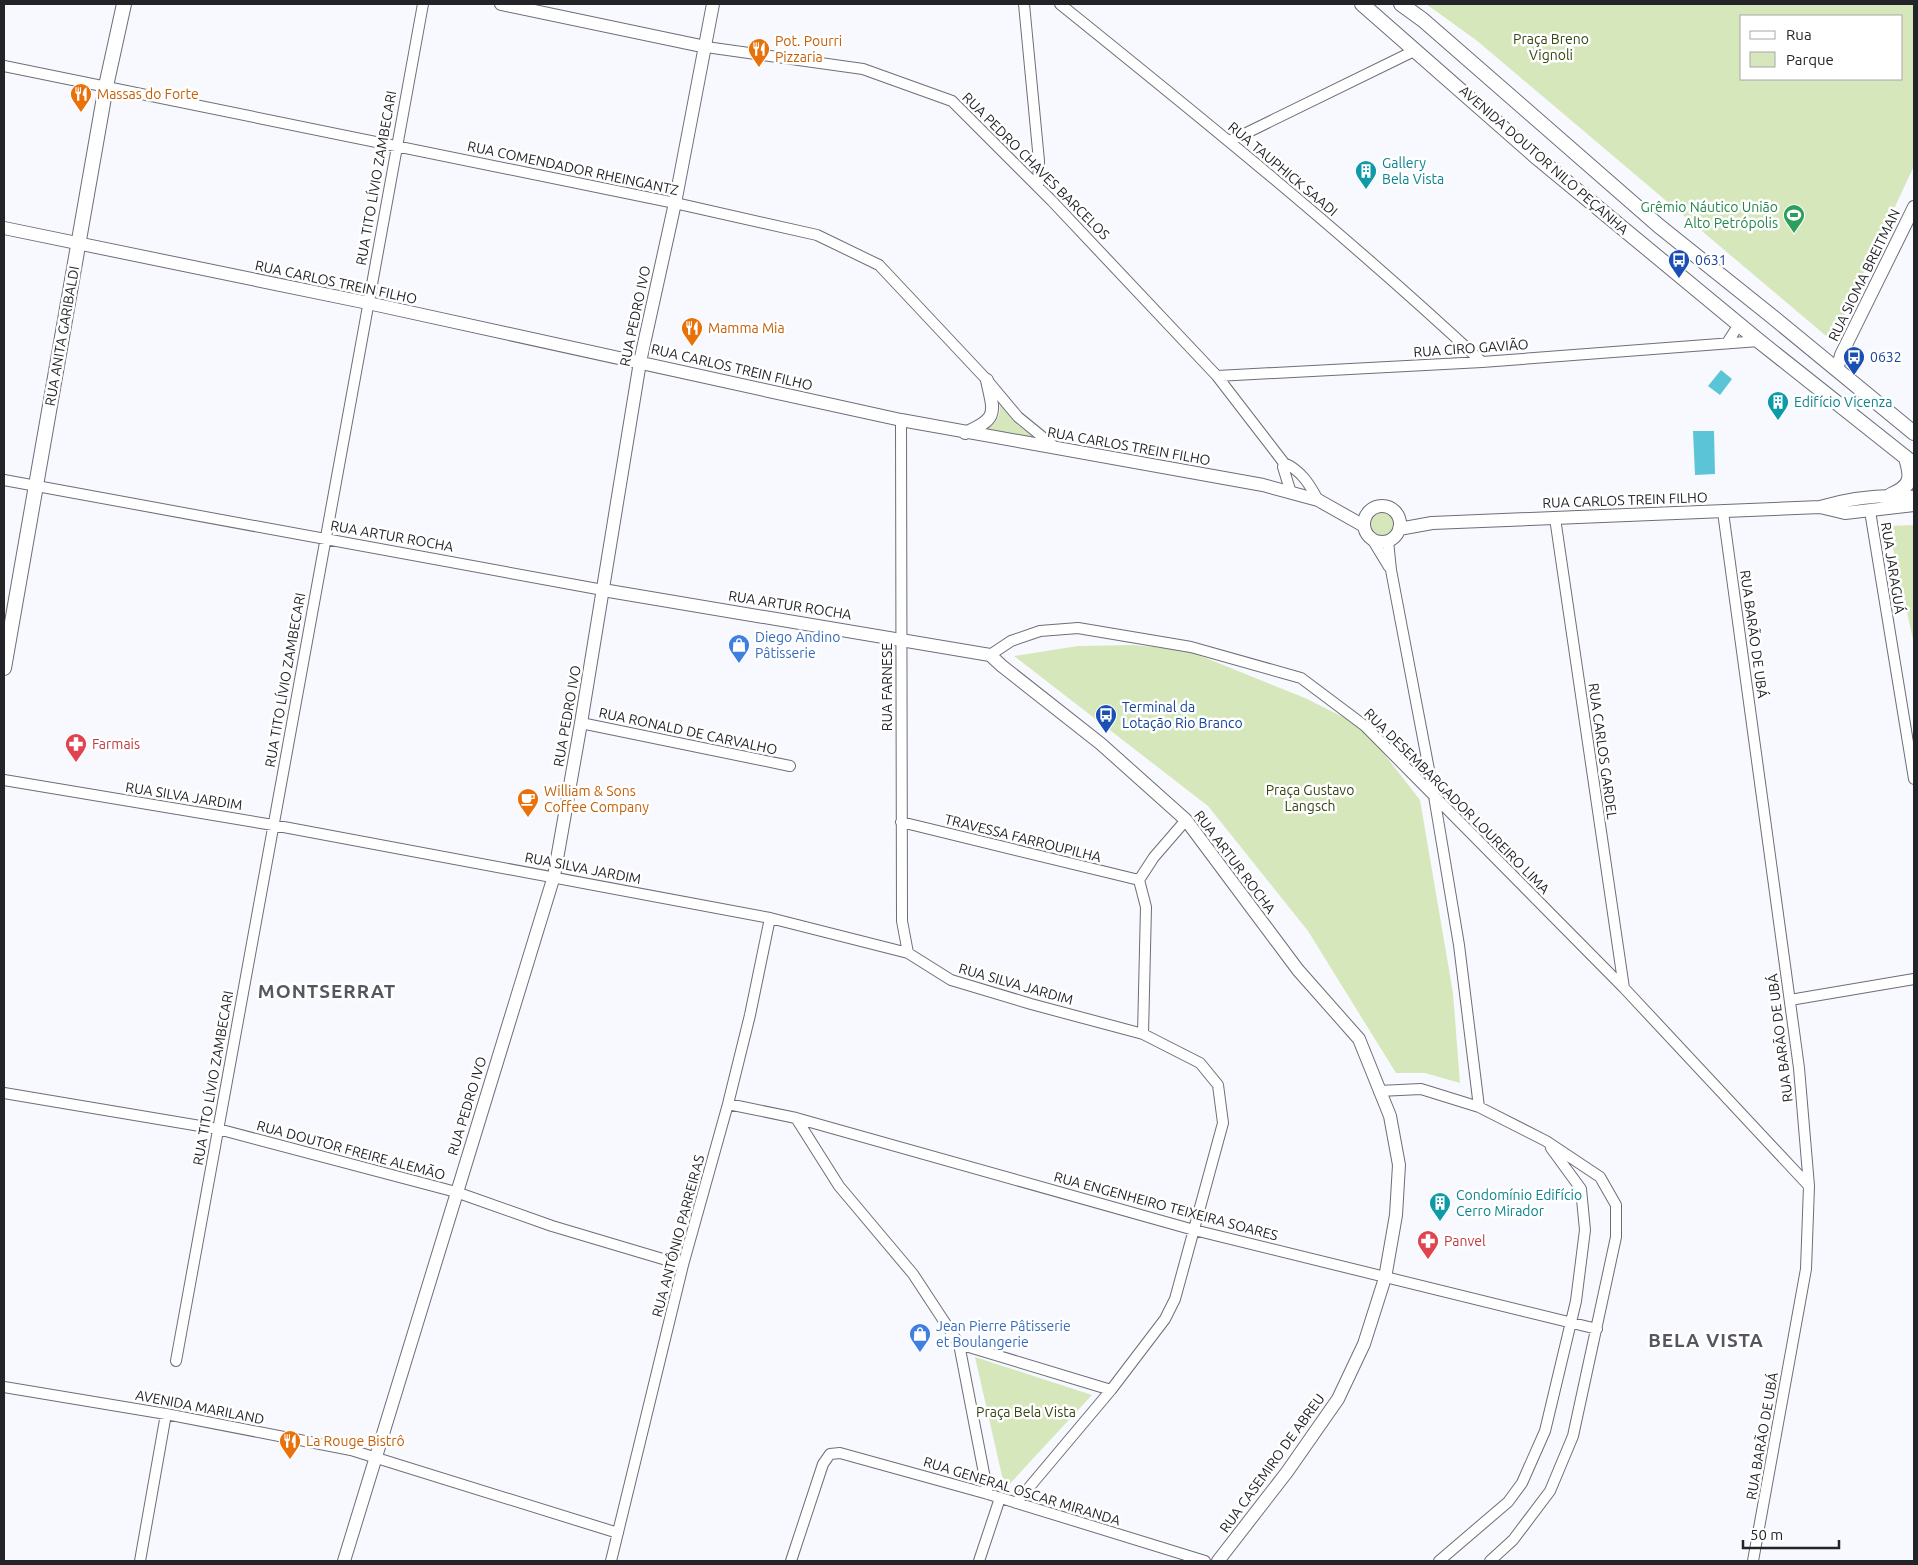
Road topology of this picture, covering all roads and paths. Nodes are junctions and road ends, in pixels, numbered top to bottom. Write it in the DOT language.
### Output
graph roads {
  1 [pos="124,4"];
  2 [pos="423,4"];
  3 [pos="501,4"];
  4 [pos="713,4"];
  5 [pos="1024,4"];
  6 [pos="1060,4"];
  7 [pos="1362,4"];
  8 [pos="1401,4"];
  9 [pos="556,10"];
  10 [pos="706,47"];
  11 [pos="1416,50"];
  12 [pos="4,66"];
  13 [pos="106,86"];
  14 [pos="1230,141"];
  15 [pos="396,146"];
  16 [pos="1038,187"];
  17 [pos="675,203"];
  18 [pos="1914,207"];
  19 [pos="4,228"];
  20 [pos="78,242"];
  21 [pos="368,303"];
  22 [pos="1737,322"];
  23 [pos="1759,341"];
  24 [pos="1727,343"];
  25 [pos="640,362"];
  26 [pos="1482,362"];
  27 [pos="1833,367"];
  28 [pos="1217,376"];
  29 [pos="986,380"];
  30 [pos="900,420"];
  31 [pos="965,433"];
  32 [pos="1914,434"];
  33 [pos="1057,448"];
  34 [pos="1910,461"];
  35 [pos="1284,464"];
  36 [pos="4,480"];
  37 [pos="36,486"];
  38 [pos="1291,493"];
  39 [pos="1891,495"];
  40 [pos="1914,497"];
  41 [pos="1318,500"];
  42 [pos="1914,506"];
  43 [pos="1820,507"];
  44 [pos="1337,509"];
  45 [pos="1369,511"];
  46 [pos="1870,511"];
  47 [pos="1723,512"];
  48 [pos="1397,514"];
  49 [pos="1554,518"];
  50 [pos="1432,523"];
  51 [pos="1364,526"];
  52 [pos="1399,529"];
  53 [pos="325,539"];
  54 [pos="1372,539"];
  55 [pos="1388,541"];
  56 [pos="1391,570"];
  57 [pos="603,590"];
  58 [pos="900,638"];
  59 [pos="990,654"];
  60 [pos="4,668"];
  61 [pos="581,723"];
  62 [pos="790,766"];
  63 [pos="1914,779"];
  64 [pos="4,780"];
  65 [pos="1434,796"];
  66 [pos="1186,820"];
  67 [pos="901,822"];
  68 [pos="273,825"];
  69 [pos="554,876"];
  70 [pos="1139,880"];
  71 [pos="770,918"];
  72 [pos="908,953"];
  73 [pos="1914,979"];
  74 [pos="1624,988"];
  75 [pos="1790,1000"];
  76 [pos="1143,1034"];
  77 [pos="1379,1091"];
  78 [pos="4,1093"];
  79 [pos="728,1104"];
  80 [pos="1479,1107"];
  81 [pos="796,1118"];
  82 [pos="218,1129"];
  83 [pos="1546,1141"];
  84 [pos="1809,1186"];
  85 [pos="456,1192"];
  86 [pos="1194,1230"];
  87 [pos="683,1265"];
  88 [pos="1385,1278"];
  89 [pos="1570,1322"];
  90 [pos="1598,1329"];
  91 [pos="959,1344"];
  92 [pos="176,1361"];
  93 [pos="4,1387"];
  94 [pos="1111,1390"];
  95 [pos="166,1414"];
  96 [pos="376,1458"];
  97 [pos="988,1494"];
  98 [pos="1000,1498"];
  99 [pos="1016,1503"];
  100 [pos="618,1533"];
  101 [pos="140,1561"];
  102 [pos="344,1561"];
  103 [pos="611,1561"];
  104 [pos="791,1561"];
  105 [pos="979,1561"];
  106 [pos="1205,1561"];
  107 [pos="1218,1561"];
  108 [pos="1440,1561"];
  109 [pos="1490,1561"];
  110 [pos="1753,1561"];
  1 -- 13 [label="main road, RUA ANITA GARIBALDI"];
  2 -- 15 [label="street, RUA TITO LÍVIO ZAMBECARI"];
  3 -- 9 [label="street, RUA PEDRO CHAVES BARCELOS"];
  4 -- 10 [label="street, RUA PEDRO IVO"];
  5 -- 16 [label="street"];
  6 -- 14 [label="street, RUA TAUPHICK SAADI"];
  7 -- 11 [label="main road, AVENIDA DOUTOR NILO PEÇANHA"];
  8 -- 27 [label="main road, AVENIDA DOUTOR NILO PEÇANHA"];
  9 -- 10 [label="street, RUA PEDRO CHAVES BARCELOS"];
  10 -- 16 [label="street, RUA PEDRO CHAVES BARCELOS"];
  10 -- 17 [label="street, RUA PEDRO IVO"];
  11 -- 14 [label="street"];
  11 -- 22 [label="main road, AVENIDA DOUTOR NILO PEÇANHA"];
  12 -- 13 [label="street, RUA COMENDADOR RHEINGANTZ"];
  13 -- 15 [label="street, RUA COMENDADOR RHEINGANTZ"];
  13 -- 20 [label="main road, RUA ANITA GARIBALDI"];
  14 -- 26 [label="street, RUA TAUPHICK SAADI"];
  15 -- 17 [label="street, RUA COMENDADOR RHEINGANTZ"];
  15 -- 21 [label="street, RUA TITO LÍVIO ZAMBECARI"];
  16 -- 28 [label="street, RUA PEDRO CHAVES BARCELOS"];
  17 -- 25 [label="street, RUA PEDRO IVO"];
  17 -- 29 [label="street, RUA COMENDADOR RHEINGANTZ"];
  18 -- 27 [label="street, RUA SIOMA BREITMAN"];
  19 -- 20 [label="street, RUA CARLOS TREIN FILHO"];
  20 -- 21 [label="street, RUA CARLOS TREIN FILHO"];
  20 -- 37 [label="main road, RUA ANITA GARIBALDI"];
  21 -- 25 [label="street, RUA CARLOS TREIN FILHO"];
  21 -- 53 [label="street, RUA TITO LÍVIO ZAMBECARI"];
  22 -- 23 [label="main road, AVENIDA DOUTOR NILO PEÇANHA"];
  22 -- 24 [label="street"];
  23 -- 24 [label="street, RUA CIRO GAVIÃO"];
  23 -- 34 [label="main road, AVENIDA DOUTOR NILO PEÇANHA"];
  24 -- 26 [label="street, RUA CIRO GAVIÃO"];
  25 -- 30 [label="street, RUA CARLOS TREIN FILHO"];
  25 -- 57 [label="street, RUA PEDRO IVO"];
  26 -- 28 [label="street, RUA CIRO GAVIÃO"];
  27 -- 32 [label="main road, AVENIDA DOUTOR NILO PEÇANHA"];
  28 -- 35 [label="street, RUA PEDRO CHAVES BARCELOS"];
  29 -- 31 [label="street"];
  29 -- 33 [label="street, RUA COMENDADOR RHEINGANTZ"];
  30 -- 31 [label="street, RUA CARLOS TREIN FILHO"];
  30 -- 58 [label="street, RUA FARNESE"];
  31 -- 33 [label="street, RUA CARLOS TREIN FILHO"];
  33 -- 38 [label="street, RUA CARLOS TREIN FILHO"];
  34 -- 39 [label="main road"];
  35 -- 38 [label="street, RUA PEDRO CHAVES BARCELOS"];
  35 -- 41 [label="street, RUA PEDRO CHAVES BARCELOS"];
  36 -- 37 [label="street, RUA ARTUR ROCHA"];
  37 -- 53 [label="street, RUA ARTUR ROCHA"];
  37 -- 60 [label="main road, RUA ANITA GARIBALDI"];
  38 -- 41 [label="street, RUA CARLOS TREIN FILHO"];
  39 -- 40 [label="street, RUA CARLOS TREIN FILHO"];
  39 -- 43 [label="street, RUA CARLOS TREIN FILHO"];
  41 -- 44 [label="street, RUA CARLOS TREIN FILHO"];
  42 -- 46 [label="street, RUA CARLOS TREIN FILHO"];
  43 -- 46 [label="street, RUA CARLOS TREIN FILHO"];
  43 -- 47 [label="street, RUA CARLOS TREIN FILHO"];
  44 -- 45 [label="street, RUA CARLOS TREIN FILHO"];
  44 -- 51 [label="street, RUA CARLOS TREIN FILHO"];
  45 -- 48 [label="street"];
  45 -- 51 [label="street"];
  46 -- 63 [label="street, RUA JARAGUÁ"];
  47 -- 49 [label="street, RUA CARLOS TREIN FILHO"];
  47 -- 75 [label="street, RUA BARÃO DE UBÁ"];
  48 -- 50 [label="street, RUA CARLOS TREIN FILHO"];
  48 -- 52 [label="street"];
  49 -- 50 [label="street, RUA CARLOS TREIN FILHO"];
  49 -- 74 [label="street, RUA CARLOS GARDEL"];
  50 -- 52 [label="street, RUA CARLOS TREIN FILHO"];
  51 -- 54 [label="street"];
  52 -- 55 [label="street"];
  53 -- 57 [label="street, RUA ARTUR ROCHA"];
  53 -- 68 [label="street, RUA TITO LÍVIO ZAMBECARI"];
  54 -- 55 [label="street"];
  54 -- 56 [label="street"];
  55 -- 56 [label="street"];
  56 -- 65 [label="street"];
  57 -- 58 [label="street, RUA ARTUR ROCHA"];
  57 -- 61 [label="street, RUA PEDRO IVO"];
  58 -- 59 [label="street, RUA ARTUR ROCHA"];
  58 -- 67 [label="street, RUA FARNESE"];
  59 -- 65 [label="street, RUA DESEMBARGADOR LOUREIRO LIMA"];
  59 -- 66 [label="street, RUA ARTUR ROCHA"];
  61 -- 62 [label="street, RUA RONALD DE CARVALHO"];
  61 -- 69 [label="street, RUA PEDRO IVO"];
  64 -- 68 [label="street, RUA SILVA JARDIM"];
  65 -- 74 [label="street, RUA DESEMBARGADOR LOUREIRO LIMA"];
  65 -- 80 [label="street"];
  66 -- 70 [label="street"];
  66 -- 77 [label="street, RUA ARTUR ROCHA"];
  67 -- 70 [label="street, TRAVESSA FARROUPILHA"];
  67 -- 72 [label="street, RUA FARNESE"];
  68 -- 69 [label="street, RUA SILVA JARDIM"];
  68 -- 82 [label="street, RUA TITO LÍVIO ZAMBECARI"];
  69 -- 71 [label="street, RUA SILVA JARDIM"];
  69 -- 85 [label="street, RUA PEDRO IVO"];
  70 -- 76 [label="street"];
  71 -- 72 [label="street, RUA SILVA JARDIM"];
  71 -- 79 [label="street, RUA ANTÔNIO PARREIRAS"];
  72 -- 76 [label="street, RUA SILVA JARDIM"];
  73 -- 75 [label="street"];
  74 -- 84 [label="street, RUA DESEMBARGADOR LOUREIRO LIMA"];
  75 -- 84 [label="street, RUA BARÃO DE UBÁ"];
  76 -- 86 [label="street, RUA SILVA JARDIM"];
  77 -- 80 [label="street"];
  77 -- 88 [label="street, RUA CASEMIRO DE ABREU"];
  78 -- 82 [label="street, RUA DOUTOR FREIRE ALEMÃO"];
  79 -- 81 [label="street, RUA ENGENHEIRO TEIXEIRA SOARES"];
  79 -- 87 [label="street, RUA ANTÔNIO PARREIRAS"];
  80 -- 83 [label="street"];
  81 -- 86 [label="street, RUA ENGENHEIRO TEIXEIRA SOARES"];
  81 -- 91 [label="street"];
  82 -- 85 [label="street, RUA DOUTOR FREIRE ALEMÃO"];
  82 -- 92 [label="street, RUA TITO LÍVIO ZAMBECARI"];
  83 -- 89 [label="street"];
  83 -- 90 [label="street"];
  84 -- 110 [label="street, RUA BARÃO DE UBÁ"];
  85 -- 87 [label="street, RUA DOUTOR FREIRE ALEMÃO"];
  85 -- 96 [label="street, RUA PEDRO IVO"];
  86 -- 88 [label="street, RUA ENGENHEIRO TEIXEIRA SOARES"];
  86 -- 94 [label="street, RUA SILVA JARDIM"];
  87 -- 100 [label="street, RUA ANTÔNIO PARREIRAS"];
  88 -- 89 [label="street, RUA ENGENHEIRO TEIXEIRA SOARES"];
  88 -- 107 [label="street, RUA CASEMIRO DE ABREU"];
  89 -- 90 [label="street, RUA ENGENHEIRO TEIXEIRA SOARES"];
  89 -- 108 [label="street"];
  90 -- 109 [label="street"];
  91 -- 94 [label="street"];
  91 -- 97 [label="street"];
  93 -- 95 [label="street, AVENIDA MARILAND"];
  94 -- 99 [label="street, RUA SILVA JARDIM"];
  95 -- 96 [label="street, AVENIDA MARILAND"];
  95 -- 101 [label="street"];
  96 -- 100 [label="street, AVENIDA MARILAND"];
  96 -- 102 [label="street, RUA PEDRO IVO"];
  97 -- 98 [label="street, RUA GENERAL OSCAR MIRANDA"];
  97 -- 104 [label="street, RUA GENERAL OSCAR MIRANDA"];
  98 -- 99 [label="street, RUA GENERAL OSCAR MIRANDA"];
  98 -- 105 [label="street"];
  99 -- 106 [label="street, RUA GENERAL OSCAR MIRANDA"];
  100 -- 103 [label="street, RUA ANTÔNIO PARREIRAS"];
}
